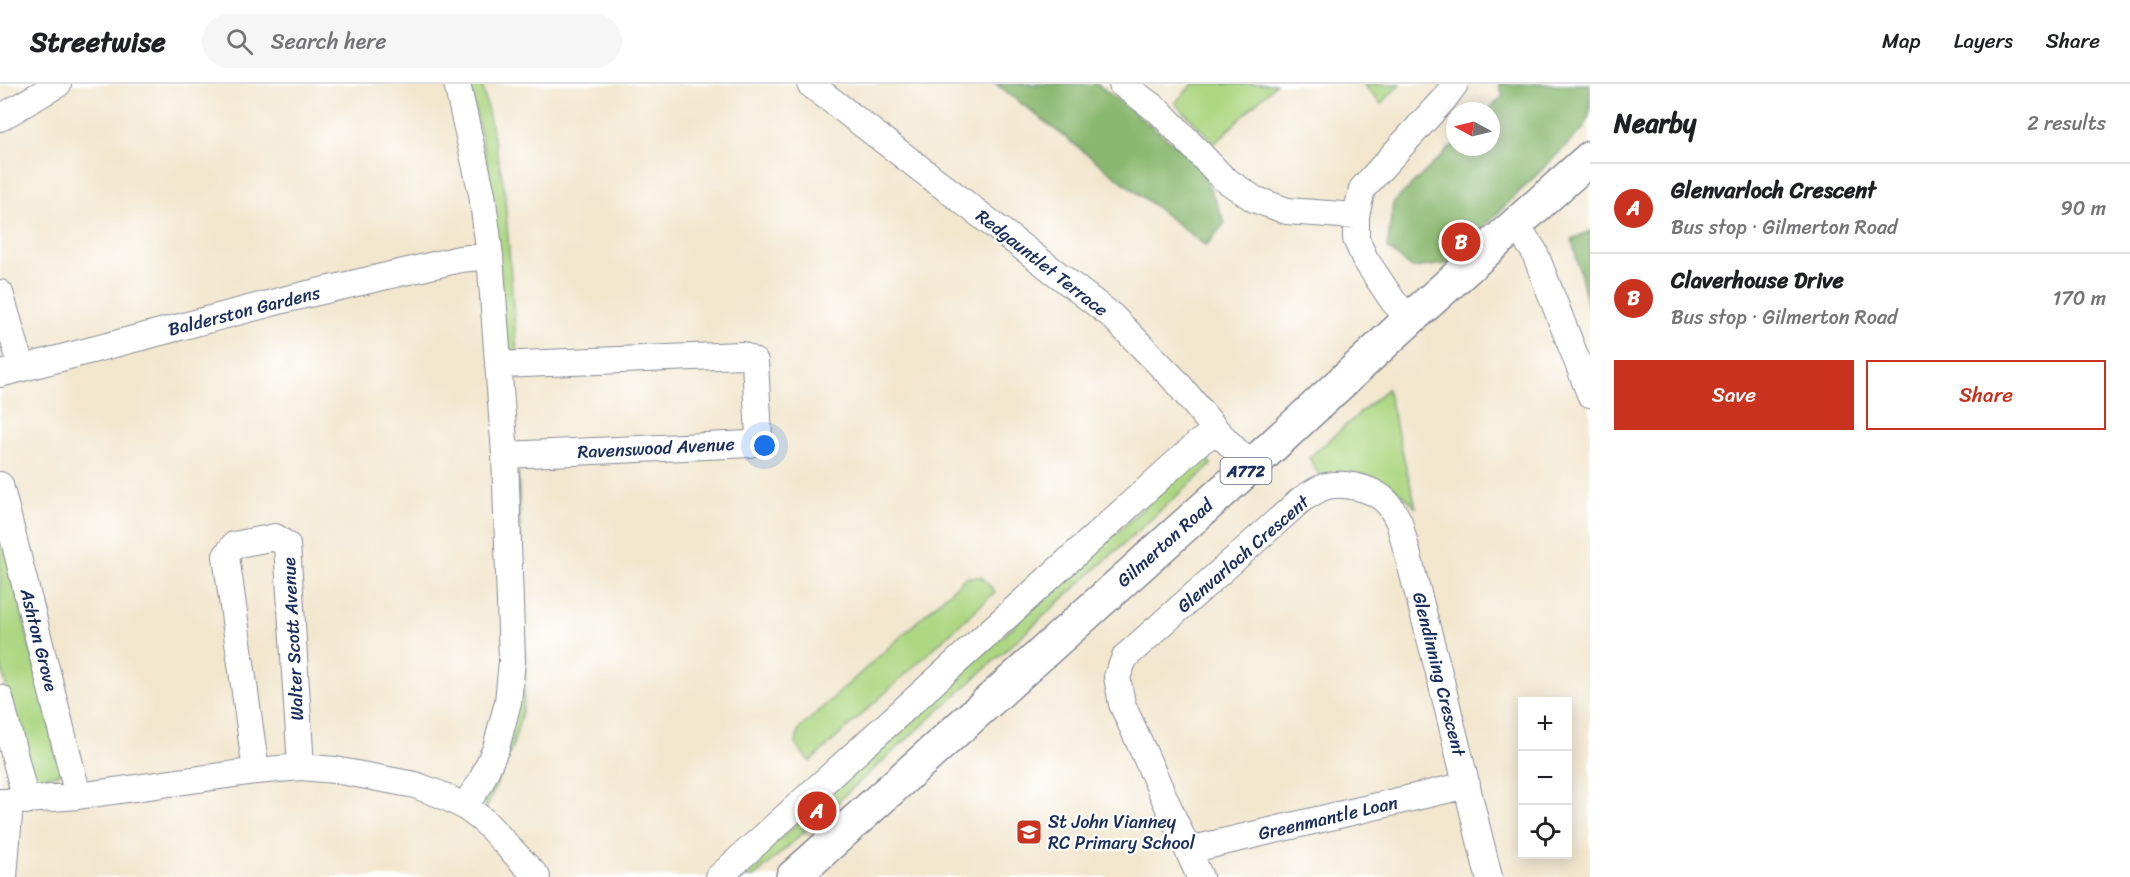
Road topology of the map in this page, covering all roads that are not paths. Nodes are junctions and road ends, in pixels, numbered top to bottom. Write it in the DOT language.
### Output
graph roads {
  1 [pos="58,84"];
  2 [pos="457,84"];
  3 [pos="810,84"];
  4 [pos="1122,84"];
  5 [pos="1455,84"];
  6 [pos="0,118"];
  7 [pos="1590,158"];
  8 [pos="1356,216"];
  9 [pos="1516,225"];
  10 [pos="490,256"];
  11 [pos="0,293"];
  12 [pos="1410,319"];
  13 [pos="498,365"];
  14 [pos="11,371"];
  15 [pos="1590,394"];
  16 [pos="1217,431"];
  17 [pos="505,455"];
  18 [pos="1251,466"];
  19 [pos="0,484"];
  20 [pos="1361,489"];
  21 [pos="0,698"];
  22 [pos="301,767"];
  23 [pos="256,771"];
  24 [pos="1467,785"];
  25 [pos="78,796"];
  26 [pos="12,802"];
  27 [pos="464,806"];
  28 [pos="1189,850"];
  29 [pos="4,877"];
  30 [pos="537,877"];
  31 [pos="719,877"];
  32 [pos="793,877"];
  33 [pos="1200,877"];
  34 [pos="1489,877"];
  1 -- 6 [label="street"];
  2 -- 10 [label="street"];
  3 -- 16 [label="street, Redgauntlet Terrace"];
  4 -- 8 [label="street"];
  5 -- 8 [label="street"];
  7 -- 9 [label="main road, Gilmerton Road / A772"];
  8 -- 12 [label="street"];
  9 -- 12 [label="main road, Gilmerton Road / A772"];
  9 -- 15 [label="street"];
  10 -- 13 [label="street"];
  10 -- 14 [label="street, Balderston Gardens"];
  11 -- 14 [label="street"];
  12 -- 18 [label="main road, Gilmerton Road / A772"];
  13 -- 17 [label="street"];
  13 -- 17 [label="street, Ravenswood Avenue"];
  16 -- 18 [label="street, Redgauntlet Terrace"];
  16 -- 31 [label="street"];
  17 -- 27 [label="street"];
  18 -- 32 [label="main road, Gilmerton Road / A772"];
  19 -- 25 [label="street, Ashton Grove"];
  20 -- 24 [label="street, Glendinning Crescent"];
  20 -- 28 [label="street, Glenvarloch Crescent"];
  21 -- 26 [label="street"];
  22 -- 23 [label="street"];
  22 -- 23 [label="street, Walter Scott Avenue"];
  22 -- 27 [label="street"];
  23 -- 25 [label="street"];
  24 -- 28 [label="street, Greenmantle Loan"];
  24 -- 34 [label="street, Glendinning Crescent"];
  25 -- 26 [label="street"];
  26 -- 29 [label="street"];
  27 -- 30 [label="street"];
  28 -- 33 [label="street, Glenvarloch Crescent"];
}
